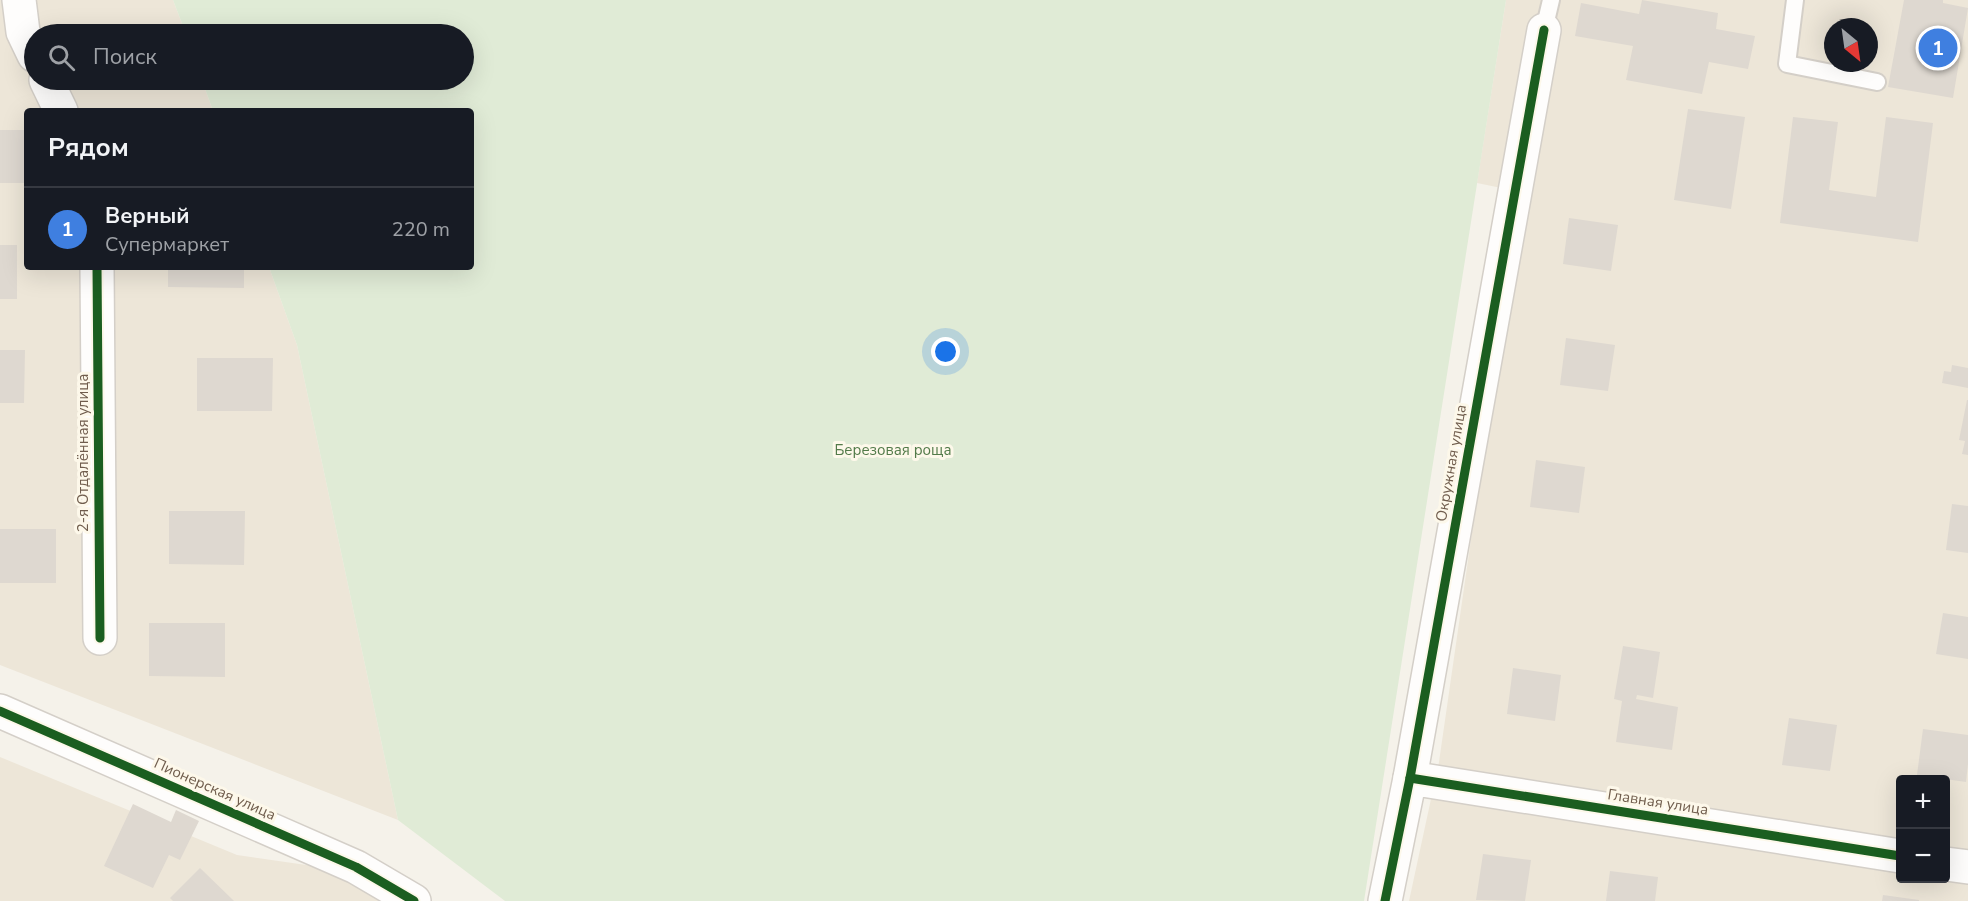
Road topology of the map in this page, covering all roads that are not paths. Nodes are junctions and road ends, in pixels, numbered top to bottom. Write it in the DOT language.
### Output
graph roads {
  1 [pos="19,0"];
  2 [pos="1795,0"];
  3 [pos="1547,15"];
  4 [pos="24,34"];
  5 [pos="1877,82"];
  6 [pos="51,90"];
  7 [pos="60,108"];
  8 [pos="97,270"];
  9 [pos="100,638"];
  10 [pos="0,711"];
  11 [pos="1410,778"];
  12 [pos="1896,855"];
  13 [pos="1950,865"];
  14 [pos="1968,867"];
  15 [pos="414,901"];
  16 [pos="1385,901"];
  1 -- 4 [label="street"];
  2 -- 5 [label="lane"];
  3 -- 11 [label="street, Окружная улица"];
  6 -- 7 [label="street"];
  8 -- 9 [label="street, 2-я Отдалённая улица"];
  10 -- 15 [label="street, Пионерская улица"];
  11 -- 12 [label="street, Главная улица"];
  11 -- 16 [label="street, Окружная улица"];
  13 -- 14 [label="street"];
}
